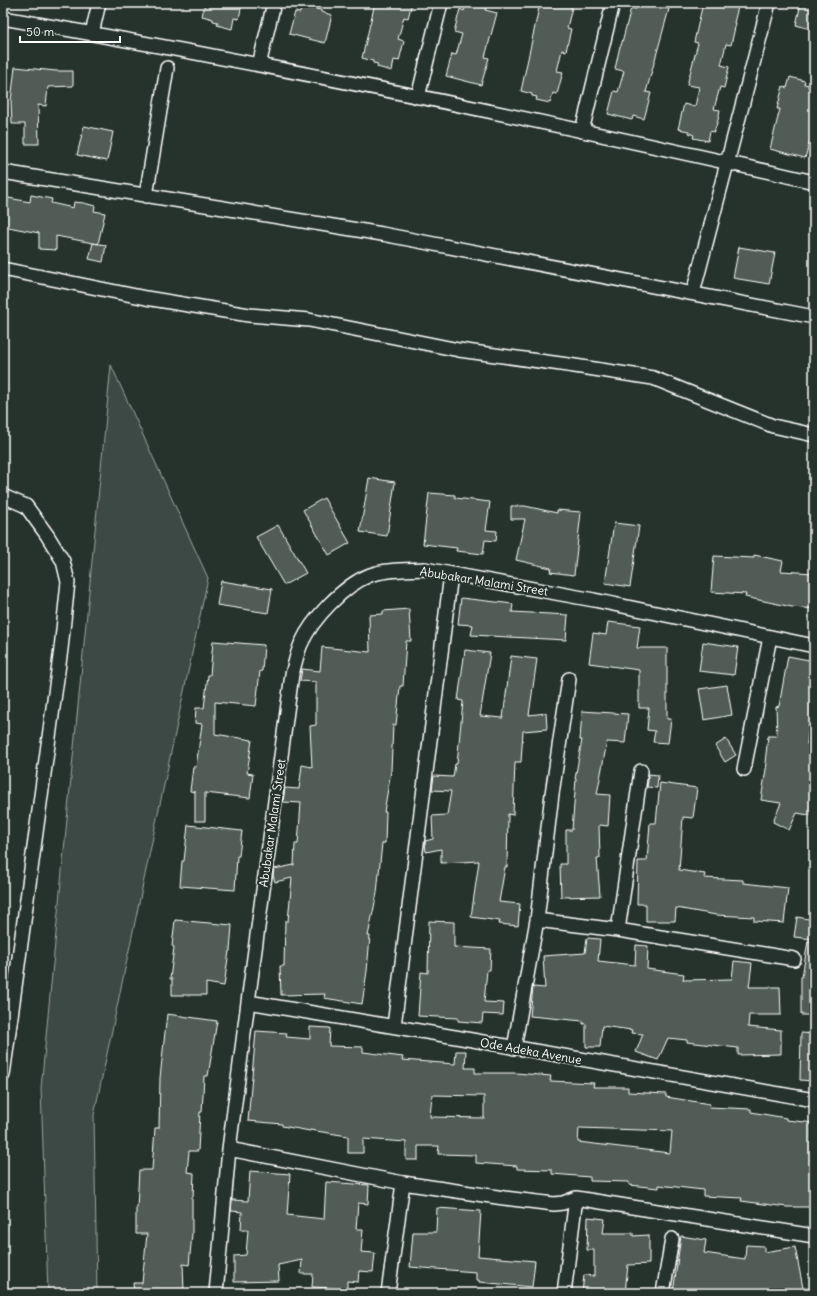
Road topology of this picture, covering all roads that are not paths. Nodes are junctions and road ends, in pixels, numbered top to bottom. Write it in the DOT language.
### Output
graph roads {
  1 [pos="99,3"];
  2 [pos="274,3"];
  3 [pos="441,3"];
  4 [pos="613,3"];
  5 [pos="769,3"];
  6 [pos="3,18"];
  7 [pos="92,33"];
  8 [pos="259,65"];
  9 [pos="167,68"];
  10 [pos="418,97"];
  11 [pos="582,130"];
  12 [pos="727,162"];
  13 [pos="3,172"];
  14 [pos="814,182"];
  15 [pos="146,196"];
  16 [pos="3,269"];
  17 [pos="693,293"];
  18 [pos="814,317"];
  19 [pos="814,435"];
  20 [pos="3,496"];
  21 [pos="450,574"];
  22 [pos="770,637"];
  23 [pos="814,646"];
  24 [pos="569,679"];
  25 [pos="744,769"];
  26 [pos="641,771"];
  27 [pos="537,920"];
  28 [pos="618,930"];
  29 [pos="794,959"];
  30 [pos="248,1002"];
  31 [pos="394,1026"];
  32 [pos="514,1048"];
  33 [pos="3,1075"];
  34 [pos="814,1100"];
  35 [pos="229,1150"];
  36 [pos="403,1183"];
  37 [pos="576,1198"];
  38 [pos="814,1236"];
  39 [pos="672,1239"];
  40 [pos="216,1293"];
  41 [pos="388,1293"];
  42 [pos="564,1293"];
  43 [pos="663,1293"];
  1 -- 7 [label="street"];
  2 -- 8 [label="street"];
  3 -- 10 [label="street"];
  4 -- 11 [label="street"];
  5 -- 12 [label="street"];
  6 -- 7 [label="street"];
  7 -- 8 [label="street"];
  8 -- 10 [label="street"];
  9 -- 15 [label="street"];
  10 -- 11 [label="street"];
  11 -- 12 [label="street"];
  12 -- 14 [label="street"];
  12 -- 17 [label="street"];
  13 -- 15 [label="street"];
  15 -- 17 [label="street"];
  16 -- 19 [label="street"];
  17 -- 18 [label="street"];
  20 -- 33 [label="street"];
  21 -- 22 [label="street, Abubakar Malami Street"];
  21 -- 30 [label="street, Abubakar Malami Street"];
  21 -- 31 [label="street"];
  22 -- 23 [label="street, Abubakar Malami Street"];
  22 -- 25 [label="street"];
  24 -- 27 [label="street"];
  26 -- 28 [label="street"];
  27 -- 28 [label="street"];
  27 -- 32 [label="street"];
  28 -- 29 [label="street"];
  30 -- 31 [label="street, Ode Adeka Avenue"];
  30 -- 35 [label="street, Abubakar Malami Street"];
  31 -- 32 [label="street, Ode Adeka Avenue"];
  32 -- 34 [label="street, Ode Adeka Avenue"];
  35 -- 36 [label="street"];
  35 -- 40 [label="street, Abubakar Malami Street"];
  36 -- 37 [label="street"];
  36 -- 41 [label="street"];
  37 -- 38 [label="street"];
  37 -- 42 [label="street"];
  39 -- 43 [label="street"];
}
